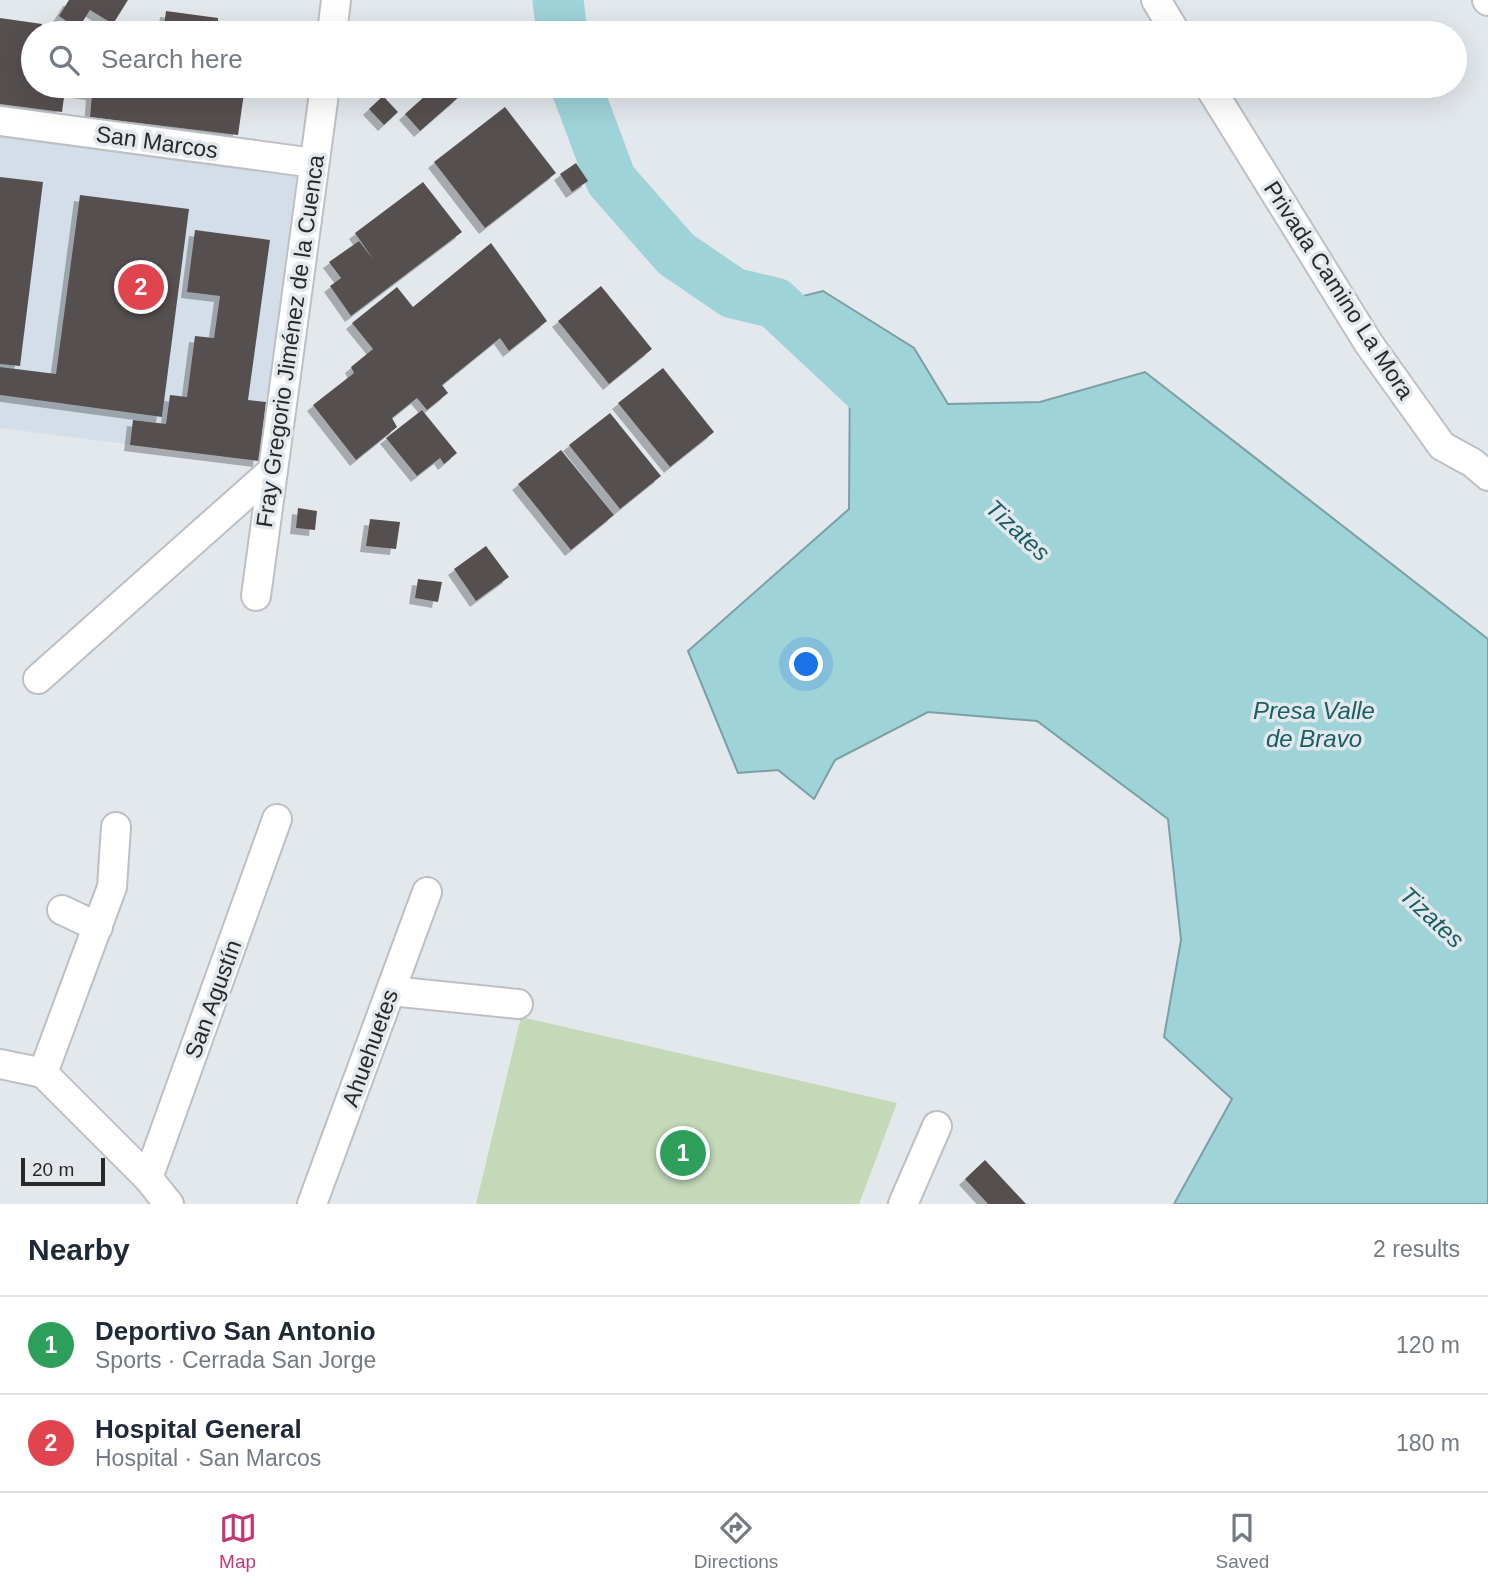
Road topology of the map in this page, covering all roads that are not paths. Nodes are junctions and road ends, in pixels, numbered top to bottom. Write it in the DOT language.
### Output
graph roads {
  1 [pos="336,0"];
  2 [pos="1156,0"];
  3 [pos="333,21"];
  4 [pos="1169,21"];
  5 [pos="323,98"];
  6 [pos="1216,98"];
  7 [pos="0,121"];
  8 [pos="314,163"];
  9 [pos="272,470"];
  10 [pos="1488,476"];
  11 [pos="256,596"];
  12 [pos="38,679"];
  13 [pos="277,819"];
  14 [pos="116,827"];
  15 [pos="427,892"];
  16 [pos="62,910"];
  17 [pos="98,928"];
  18 [pos="391,991"];
  19 [pos="518,1004"];
  20 [pos="0,1064"];
  21 [pos="43,1073"];
  22 [pos="937,1126"];
  23 [pos="148,1178"];
  24 [pos="169,1204"];
  25 [pos="312,1204"];
  26 [pos="903,1204"];
  1 -- 3 [label="street"];
  2 -- 4 [label="street"];
  5 -- 8 [label="street, Fray Gregorio Jiménez de la Cuenca"];
  6 -- 10 [label="street, Privada Camino La Mora"];
  7 -- 8 [label="street, San Marcos"];
  8 -- 9 [label="street, Fray Gregorio Jiménez de la Cuenca"];
  9 -- 11 [label="street, Fray Gregorio Jiménez de la Cuenca"];
  9 -- 12 [label="street"];
  13 -- 23 [label="street, San Agustín"];
  14 -- 17 [label="street"];
  15 -- 18 [label="street, Ahuehuetes"];
  16 -- 17 [label="street"];
  17 -- 21 [label="street"];
  18 -- 19 [label="street"];
  18 -- 25 [label="street, Ahuehuetes"];
  20 -- 21 [label="street"];
  21 -- 23 [label="street"];
  22 -- 26 [label="street"];
  23 -- 24 [label="street"];
}
